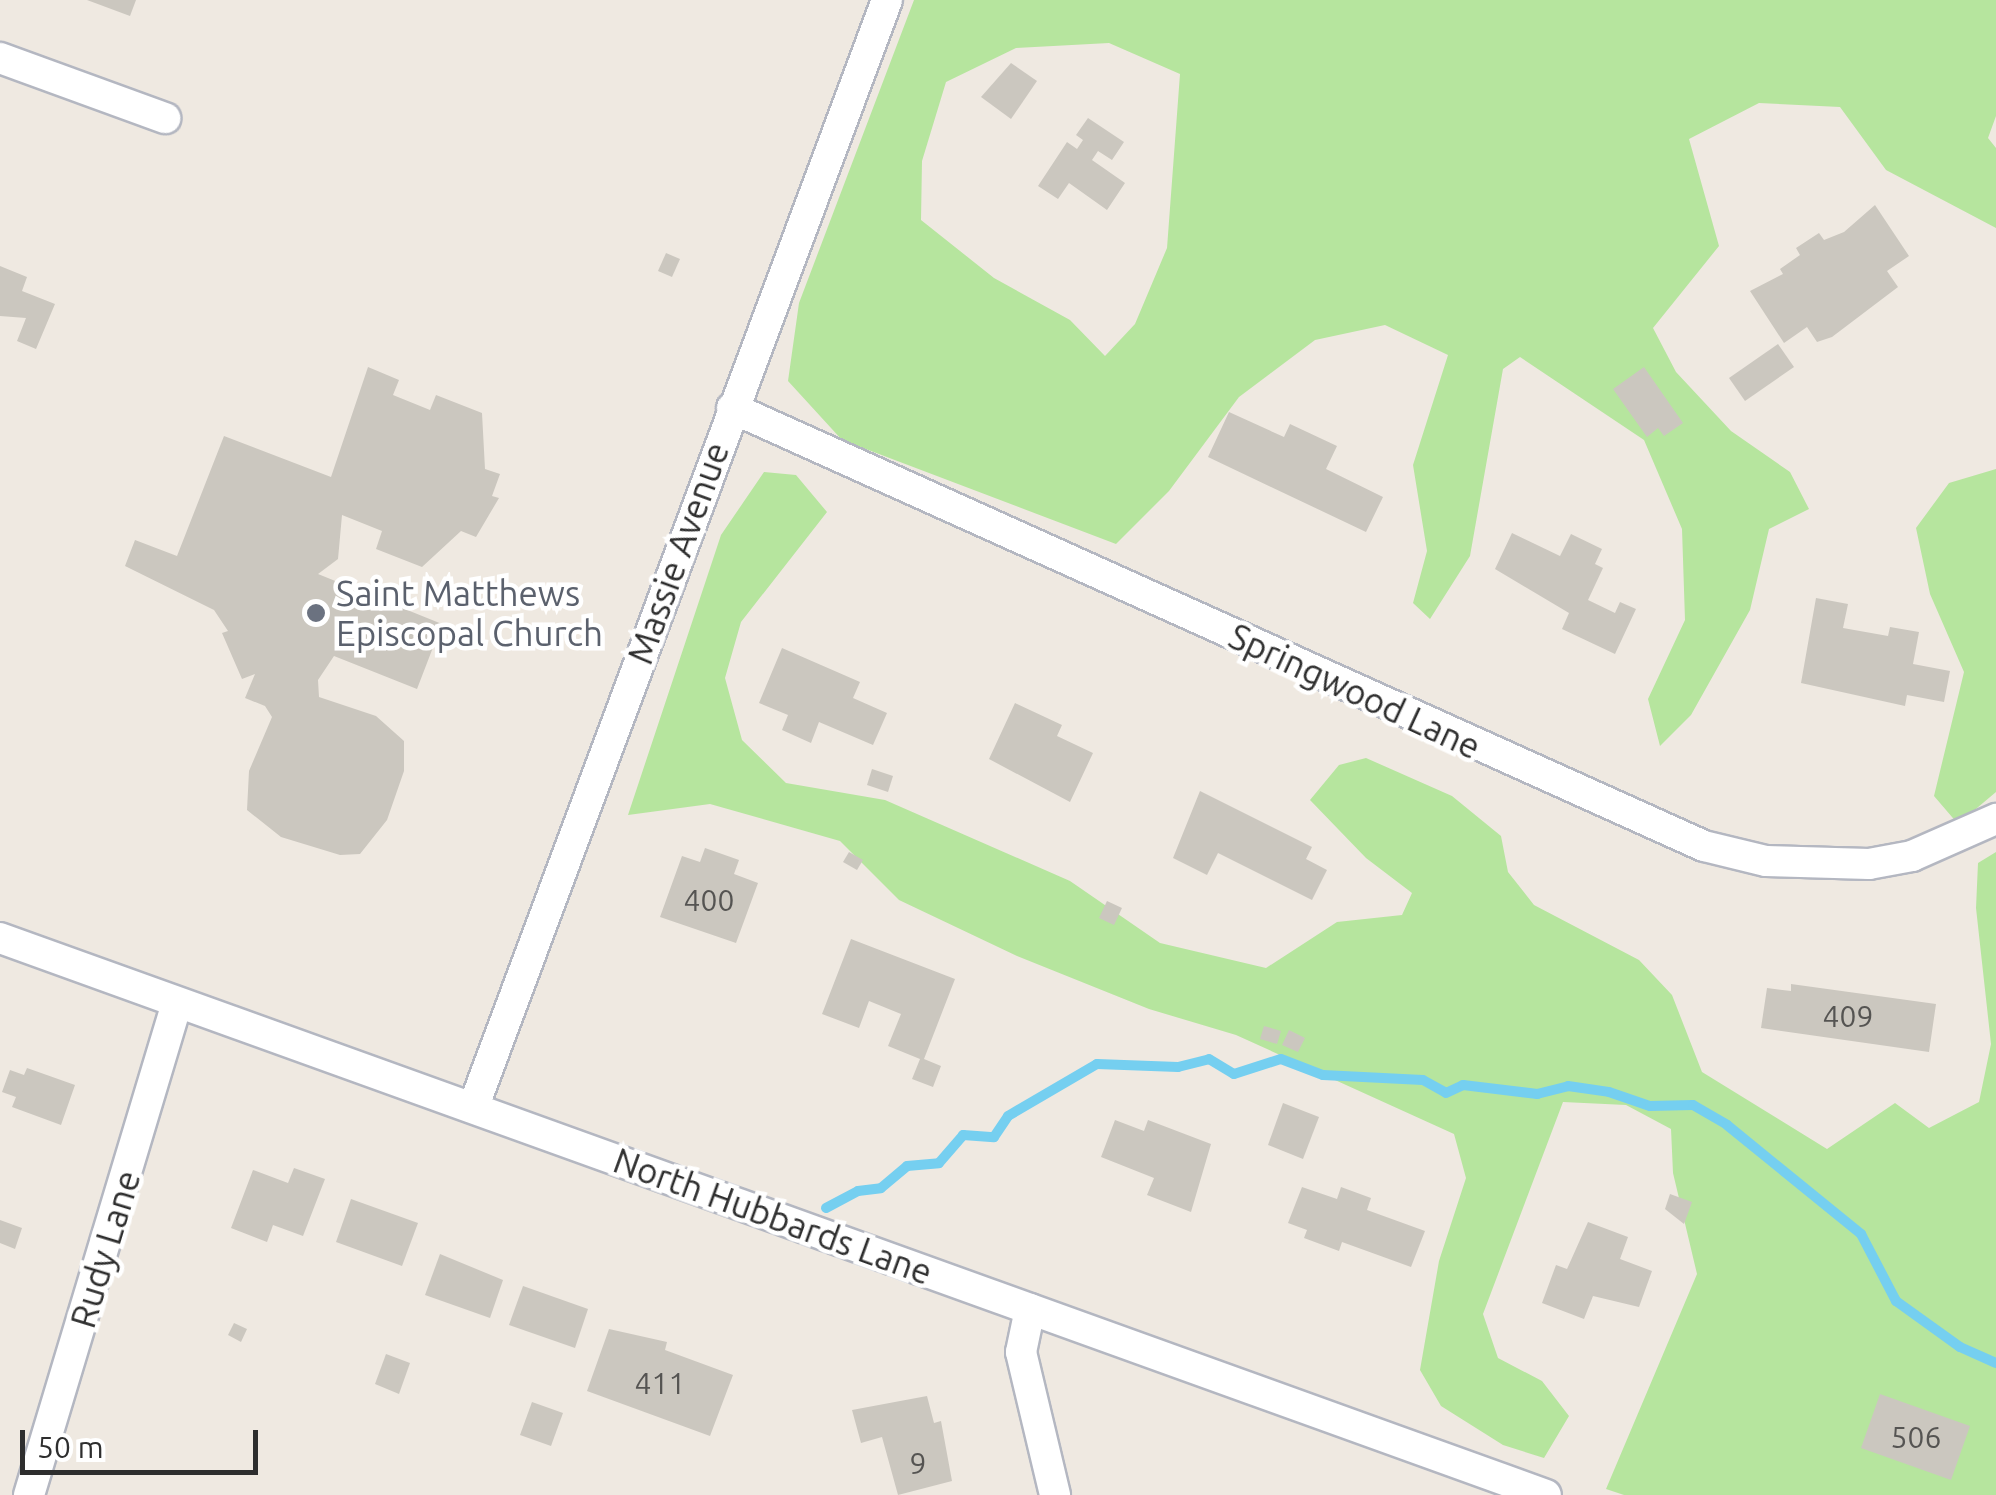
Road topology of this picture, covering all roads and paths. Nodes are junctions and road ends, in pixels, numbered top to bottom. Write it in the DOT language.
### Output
graph roads {
  1 [pos="887,0"];
  2 [pos="0,58"];
  3 [pos="165,118"];
  4 [pos="732,408"];
  5 [pos="1996,820"];
  6 [pos="0,938"];
  7 [pos="177,1003"];
  8 [pos="473,1108"];
  9 [pos="1030,1309"];
  10 [pos="29,1495"];
  11 [pos="1055,1495"];
  12 [pos="1546,1495"];
  1 -- 4 [label="street, Massie Avenue"];
  2 -- 3 [label="street"];
  4 -- 5 [label="street, Springwood Lane"];
  4 -- 8 [label="street, Massie Avenue"];
  6 -- 7 [label="street, North Hubbards Lane"];
  7 -- 8 [label="street, North Hubbards Lane"];
  7 -- 10 [label="street, Rudy Lane"];
  8 -- 9 [label="street, North Hubbards Lane"];
  9 -- 11 [label="street"];
  9 -- 12 [label="street, North Hubbards Lane"];
}
